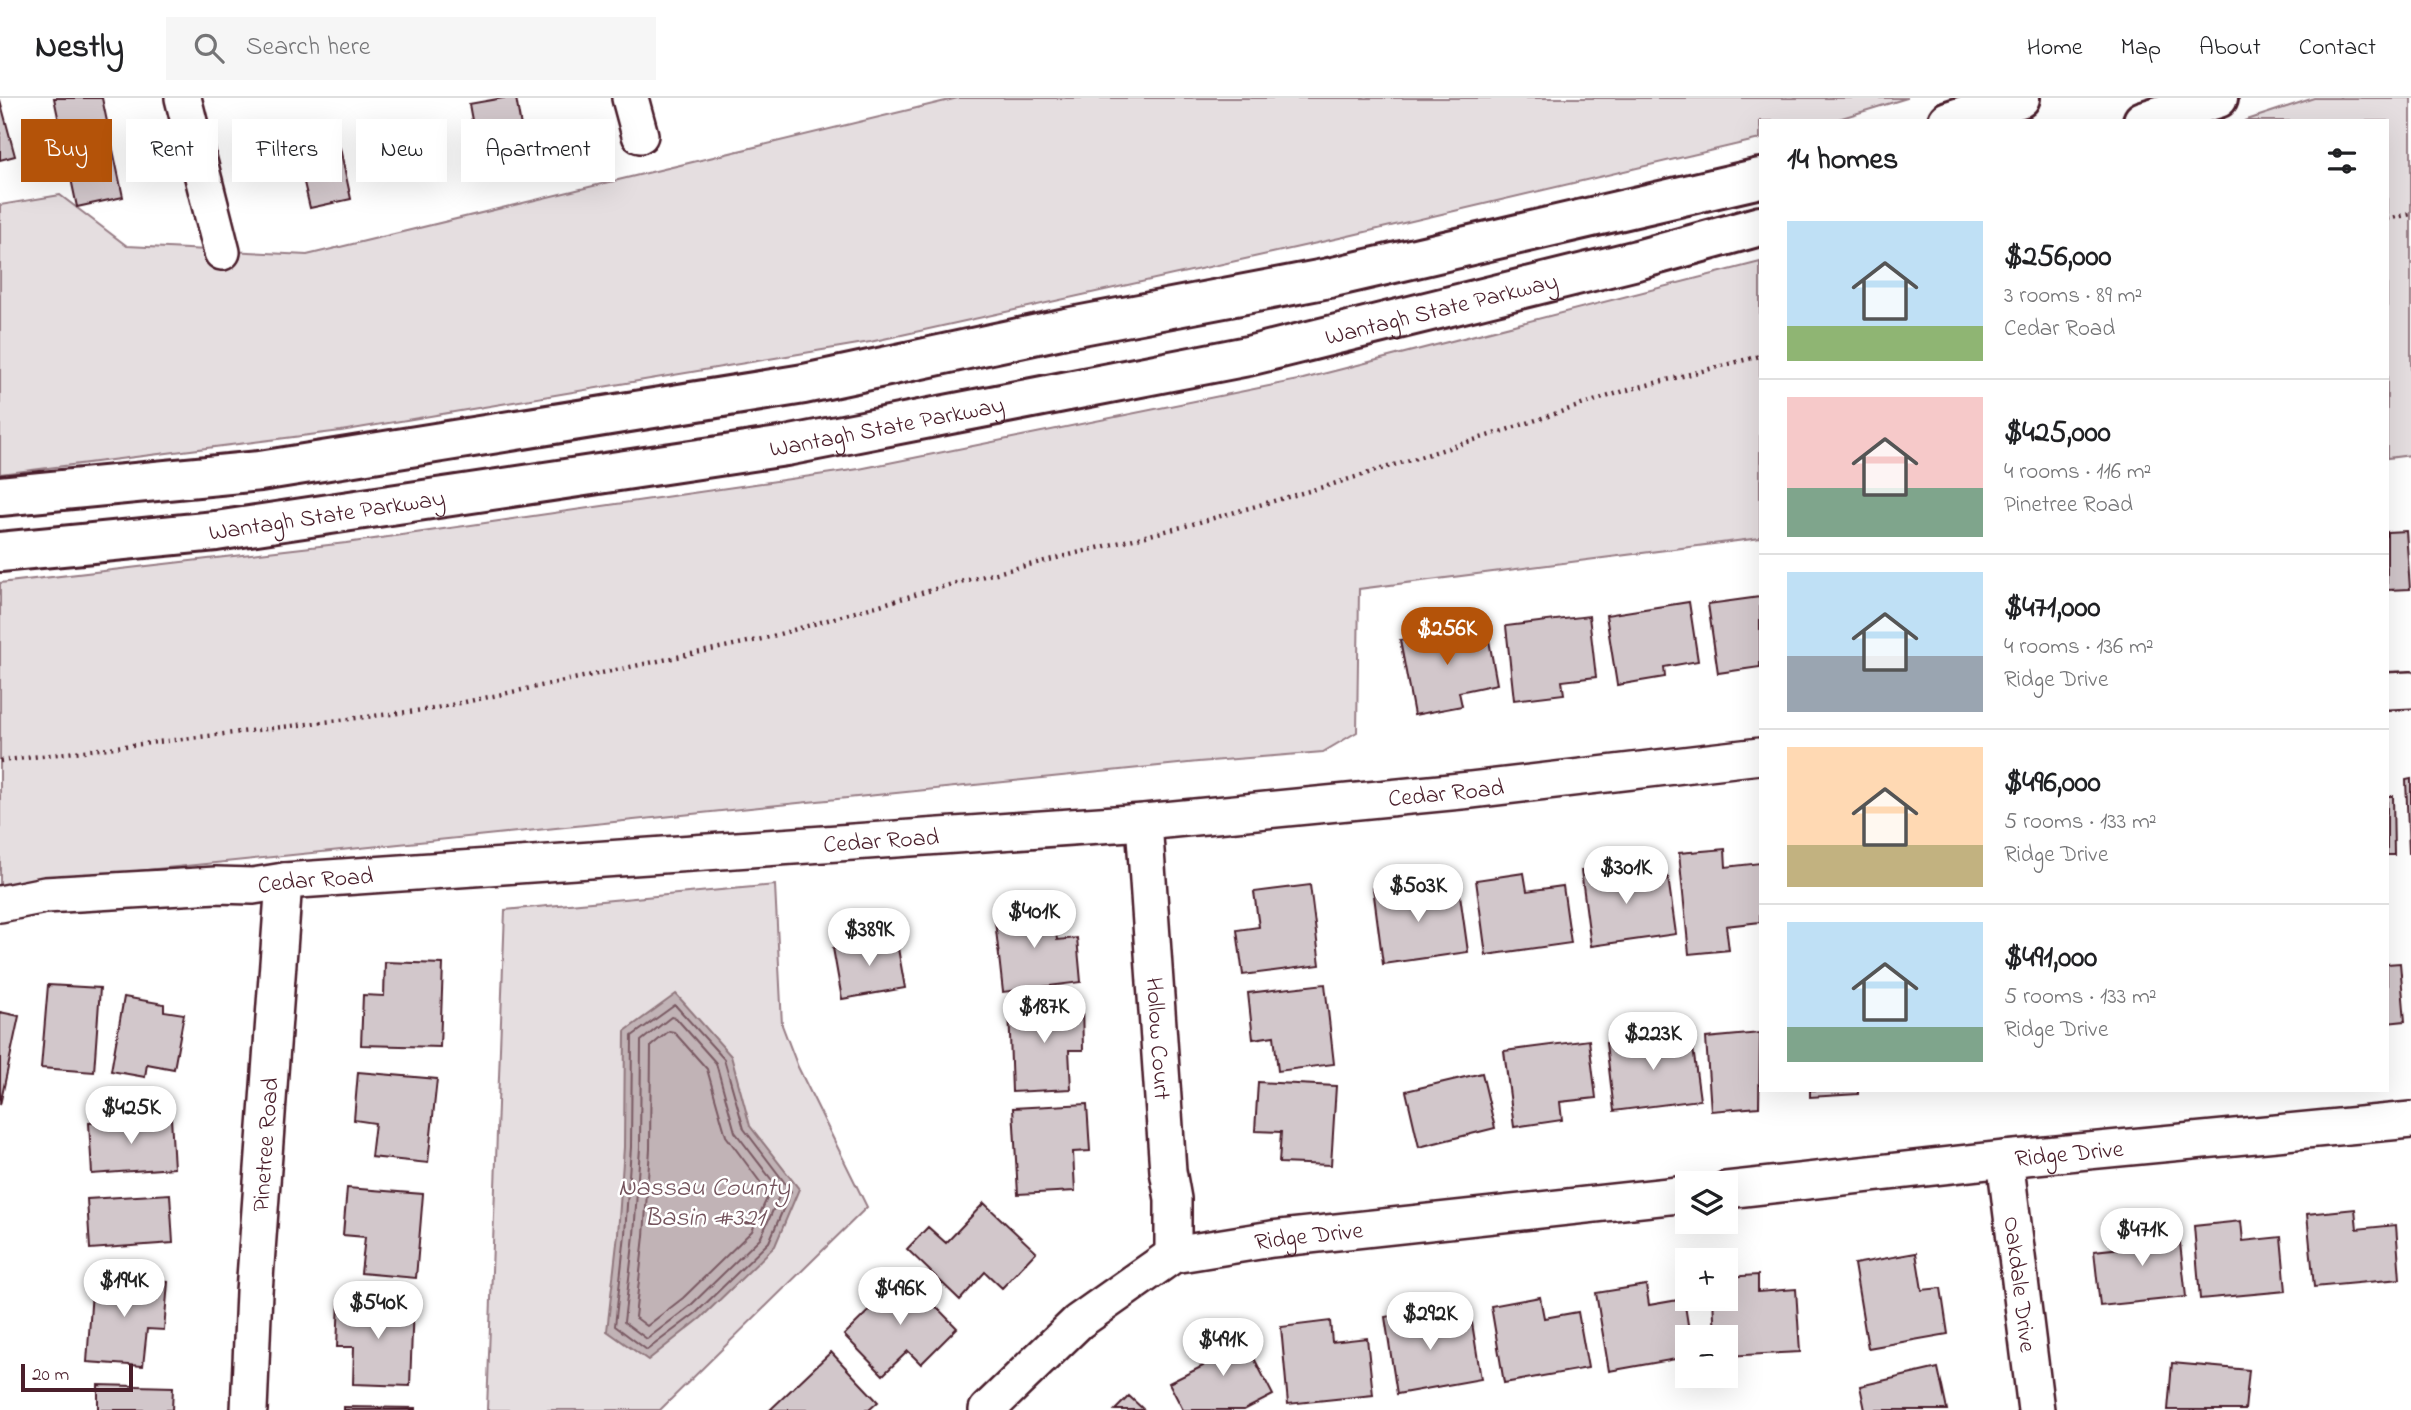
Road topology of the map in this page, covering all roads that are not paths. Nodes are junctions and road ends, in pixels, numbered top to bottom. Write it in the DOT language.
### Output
graph roads {
  1 [pos="183,98"];
  2 [pos="630,98"];
  3 [pos="2020,98"];
  4 [pos="2218,98"];
  5 [pos="1954,119"];
  6 [pos="2150,119"];
  7 [pos="640,135"];
  8 [pos="1759,178"];
  9 [pos="1759,226"];
  10 [pos="222,251"];
  11 [pos="0,496"];
  12 [pos="0,552"];
  13 [pos="2411,690"];
  14 [pos="2389,691"];
  15 [pos="1759,756"];
  16 [pos="1144,822"];
  17 [pos="284,881"];
  18 [pos="0,904"];
  19 [pos="2411,1120"];
  20 [pos="2004,1159"];
  21 [pos="1738,1189"];
  22 [pos="1675,1195"];
  23 [pos="1173,1255"];
  24 [pos="249,1410"];
  25 [pos="987,1410"];
  26 [pos="2036,1410"];
  1 -- 10 [label="street"];
  2 -- 7 [label="street"];
  3 -- 5 [label="highway"];
  4 -- 6 [label="highway"];
  8 -- 11 [label="highway"];
  9 -- 12 [label="highway, Wantagh State Parkway"];
  13 -- 14 [label="street"];
  15 -- 16 [label="street, Cedar Road"];
  16 -- 17 [label="street, Cedar Road"];
  16 -- 23 [label="street, Hollow Court"];
  17 -- 18 [label="street, Cedar Road"];
  17 -- 24 [label="street, Pinetree Road"];
  19 -- 20 [label="street, Ridge Drive"];
  20 -- 21 [label="street, Ridge Drive"];
  20 -- 26 [label="street, Oakdale Drive"];
  22 -- 23 [label="street, Ridge Drive"];
  23 -- 25 [label="street, Ridge Drive"];
}
